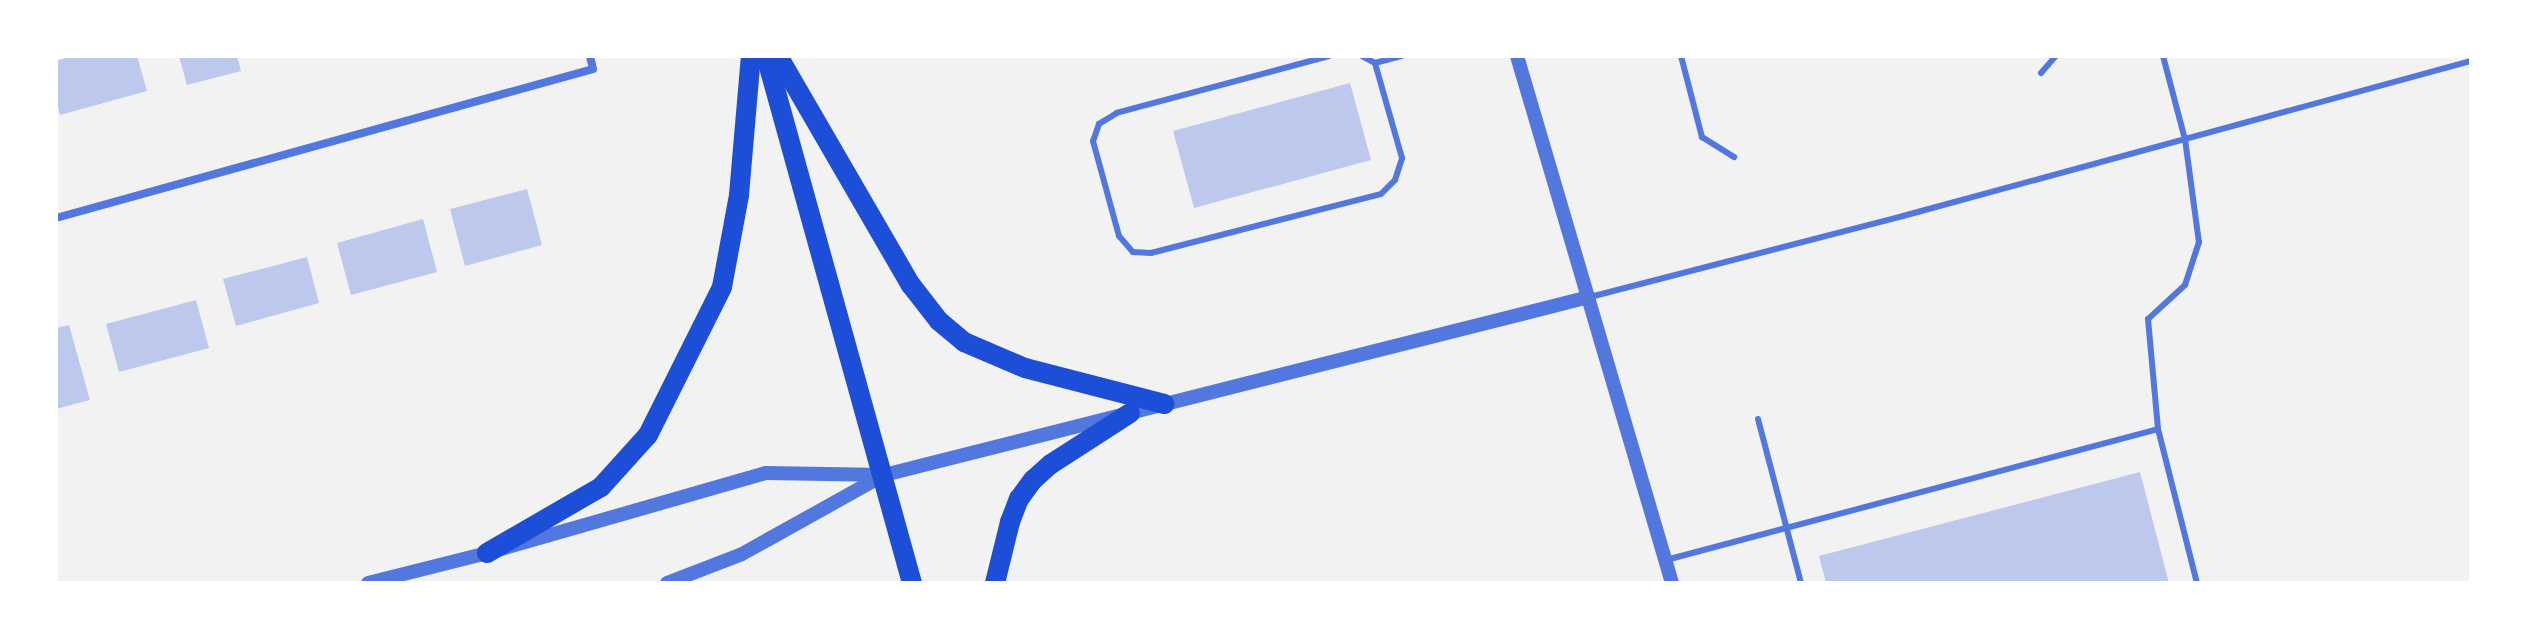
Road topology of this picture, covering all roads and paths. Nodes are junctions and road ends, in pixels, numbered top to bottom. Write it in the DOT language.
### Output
graph roads {
  1 [pos="590,56"];
  2 [pos="751,56"];
  3 [pos="766,56"];
  4 [pos="778,56"];
  5 [pos="1329,56"];
  6 [pos="1362,56"];
  7 [pos="1402,56"];
  8 [pos="1517,56"];
  9 [pos="1681,56"];
  10 [pos="2056,56"];
  11 [pos="2163,56"];
  12 [pos="2471,61"];
  13 [pos="1375,63"];
  14 [pos="2041,73"];
  15 [pos="2185,139"];
  16 [pos="1734,157"];
  17 [pos="56,218"];
  18 [pos="1589,297"];
  19 [pos="1164,404"];
  20 [pos="1130,413"];
  21 [pos="1758,419"];
  22 [pos="2158,429"];
  23 [pos="884,475"];
  24 [pos="1788,529"];
  25 [pos="487,553"];
  26 [pos="1666,560"];
  27 [pos="368,583"];
  28 [pos="667,583"];
  29 [pos="912,583"];
  30 [pos="995,583"];
  31 [pos="1672,583"];
  32 [pos="1801,583"];
  33 [pos="2197,583"];
  1 -- 17 [label="street"];
  2 -- 25 [label="main road"];
  3 -- 23 [label="main road"];
  4 -- 19 [label="main road"];
  5 -- 13 [label="lane"];
  6 -- 13 [label="lane"];
  7 -- 13 [label="lane"];
  8 -- 18 [label="street"];
  9 -- 16 [label="lane"];
  10 -- 14 [label="lane"];
  11 -- 15 [label="lane"];
  12 -- 15 [label="lane"];
  15 -- 18 [label="lane"];
  15 -- 22 [label="lane"];
  18 -- 19 [label="street"];
  18 -- 26 [label="street"];
  19 -- 20 [label="street"];
  20 -- 23 [label="street"];
  20 -- 30 [label="main road"];
  21 -- 24 [label="lane"];
  22 -- 24 [label="lane"];
  22 -- 33 [label="lane"];
  23 -- 25 [label="street"];
  23 -- 28 [label="street"];
  23 -- 29 [label="main road"];
  24 -- 26 [label="lane"];
  24 -- 32 [label="lane"];
  25 -- 27 [label="street"];
  26 -- 31 [label="street"];
}
